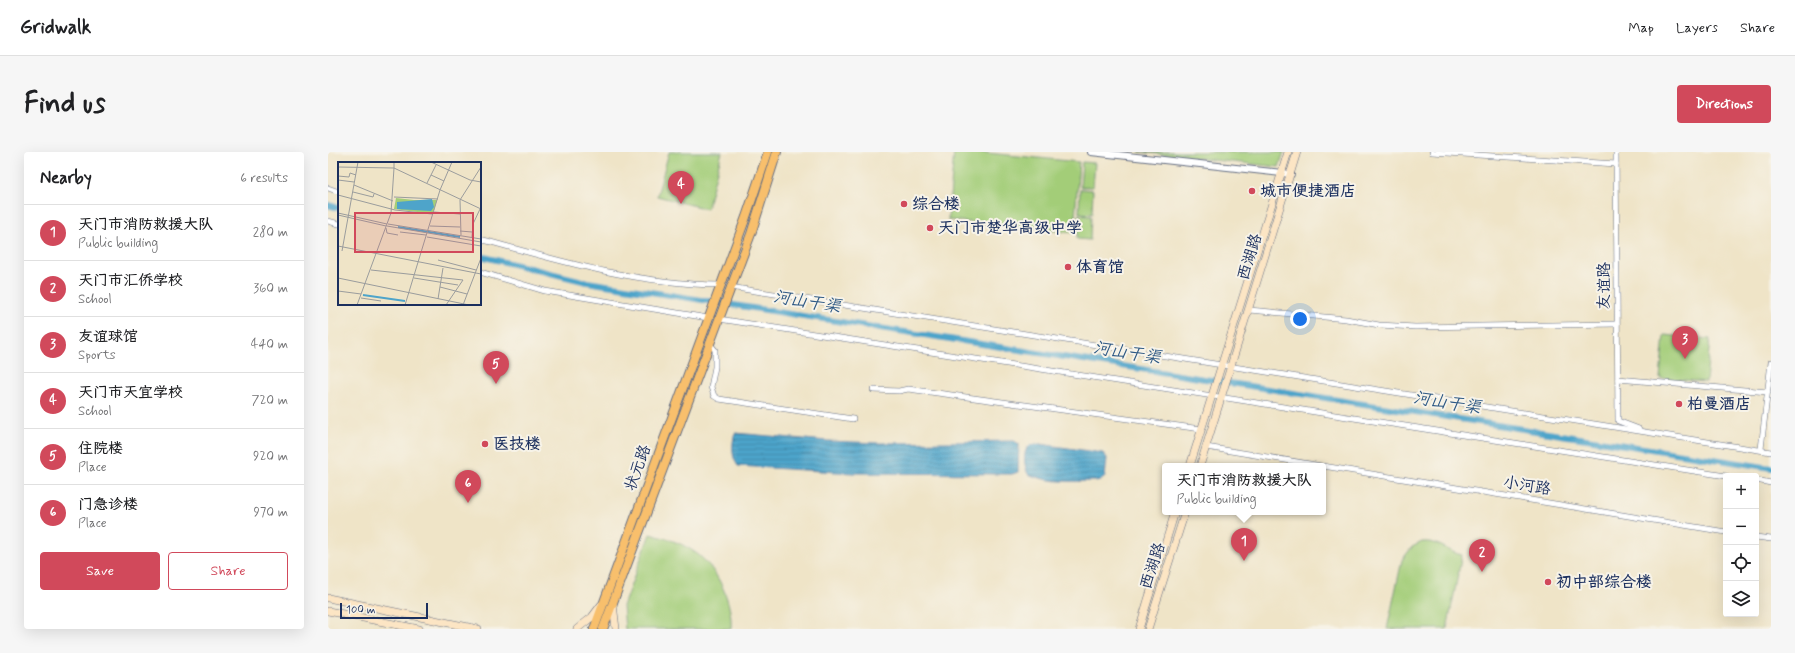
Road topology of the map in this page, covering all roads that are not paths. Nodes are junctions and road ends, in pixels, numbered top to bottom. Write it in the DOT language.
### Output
graph roads {
  1 [pos="768,152"];
  2 [pos="777,152"];
  3 [pos="1091,152"];
  4 [pos="1288,152"];
  5 [pos="1297,152"];
  6 [pos="1432,152"];
  7 [pos="1616,152"];
  8 [pos="1616,164"];
  9 [pos="1282,172"];
  10 [pos="1291,174"];
  11 [pos="328,188"];
  12 [pos="338,192"];
  13 [pos="328,221"];
  14 [pos="338,224"];
  15 [pos="481,239"];
  16 [pos="481,272"];
  17 [pos="719,287"];
  18 [pos="730,289"];
  19 [pos="1248,310"];
  20 [pos="709,317"];
  21 [pos="719,319"];
  22 [pos="1617,324"];
  23 [pos="710,344"];
  24 [pos="1771,362"];
  25 [pos="1222,366"];
  26 [pos="1231,368"];
  27 [pos="1618,379"];
  28 [pos="873,390"];
  29 [pos="1768,392"];
  30 [pos="1212,395"];
  31 [pos="1221,396"];
  32 [pos="853,419"];
  33 [pos="1201,429"];
  34 [pos="1651,433"];
  35 [pos="1206,447"];
  36 [pos="1761,449"];
  37 [pos="1771,452"];
  38 [pos="1191,463"];
  39 [pos="1201,463"];
  40 [pos="1304,463"];
  41 [pos="1326,467"];
  42 [pos="1723,476"];
  43 [pos="1759,481"];
  44 [pos="1771,483"];
  45 [pos="1174,515"];
  46 [pos="1184,515"];
  47 [pos="1723,532"];
  48 [pos="1759,537"];
  49 [pos="1771,539"];
  50 [pos="328,598"];
  51 [pos="604,601"];
  52 [pos="613,604"];
  53 [pos="328,611"];
  54 [pos="419,629"];
  55 [pos="478,629"];
  56 [pos="577,629"];
  57 [pos="594,629"];
  58 [pos="604,629"];
  59 [pos="616,629"];
  60 [pos="1139,629"];
  61 [pos="1148,629"];
  1 -- 17 [label="main road"];
  2 -- 18 [label="main road"];
  3 -- 9 [label="street"];
  4 -- 9 [label="main road, 西湖路"];
  5 -- 10 [label="main road, 西湖路"];
  6 -- 8 [label="street"];
  7 -- 8 [label="street, 友谊路"];
  8 -- 22 [label="street, 友谊路"];
  9 -- 10 [label="street"];
  9 -- 25 [label="main road, 西湖路"];
  10 -- 19 [label="main road, 西湖路"];
  11 -- 12 [label="street"];
  13 -- 14 [label="street"];
  15 -- 17 [label="street"];
  16 -- 20 [label="street"];
  17 -- 20 [label="main road, 状元路"];
  18 -- 21 [label="main road, 状元路"];
  18 -- 25 [label="street"];
  19 -- 22 [label="street"];
  19 -- 26 [label="main road, 西湖路"];
  20 -- 51 [label="main road, 状元路"];
  21 -- 23 [label="main road, 状元路"];
  21 -- 30 [label="street"];
  22 -- 27 [label="street, 友谊路"];
  23 -- 32 [label="street"];
  23 -- 52 [label="main road, 状元路"];
  24 -- 29 [label="street"];
  25 -- 26 [label="street"];
  25 -- 30 [label="main road, 西湖路"];
  26 -- 31 [label="main road, 西湖路"];
  26 -- 34 [label="street"];
  27 -- 29 [label="street"];
  27 -- 34 [label="street, 友谊路"];
  28 -- 33 [label="street"];
  29 -- 36 [label="street"];
  30 -- 31 [label="street"];
  30 -- 33 [label="main road"];
  31 -- 35 [label="main road"];
  31 -- 42 [label="street"];
  33 -- 38 [label="main road"];
  34 -- 36 [label="street"];
  35 -- 39 [label="main road"];
  35 -- 40 [label="street, 小河路"];
  36 -- 37 [label="street"];
  41 -- 47 [label="street, 小河路"];
  43 -- 44 [label="street"];
  45 -- 60 [label="main road, 西湖路"];
  46 -- 61 [label="main road, 西湖路"];
  48 -- 49 [label="street"];
  50 -- 55 [label="main road"];
  51 -- 56 [label="main road"];
  51 -- 57 [label="main road, 状元路"];
  52 -- 58 [label="main road, 状元路"];
  52 -- 59 [label="main road"];
  53 -- 54 [label="main road"];
}
